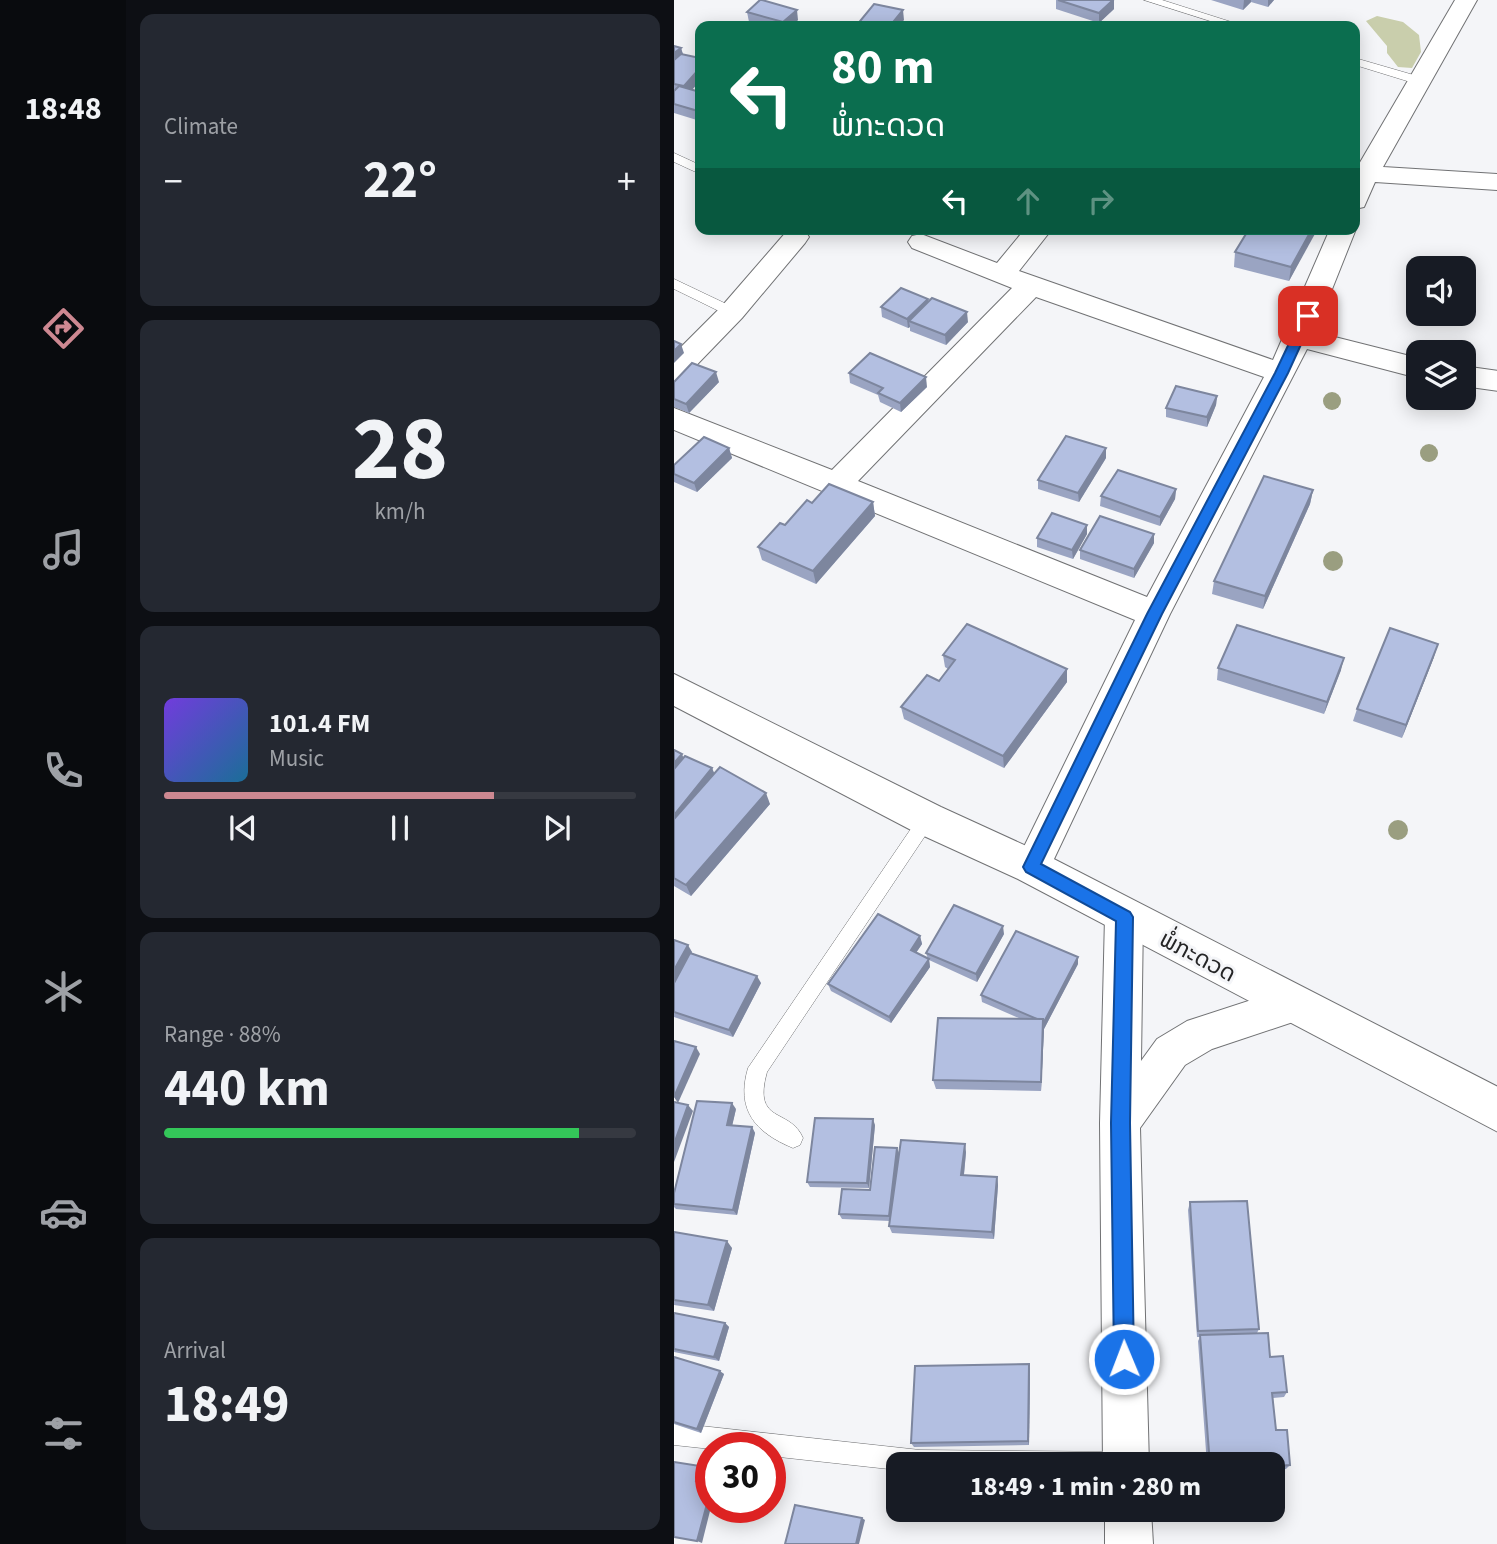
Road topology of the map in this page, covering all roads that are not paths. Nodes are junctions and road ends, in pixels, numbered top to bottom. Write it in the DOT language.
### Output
graph roads {
  1 [pos="1150,0"];
  2 [pos="1466,0"];
  3 [pos="1221,21"];
  4 [pos="1360,63"];
  5 [pos="1420,81"];
  6 [pos="674,157"];
  7 [pos="695,168"];
  8 [pos="1366,174"];
  9 [pos="1497,182"];
  10 [pos="1360,189"];
  11 [pos="1034,235"];
  12 [pos="1341,235"];
  13 [pos="796,237"];
  14 [pos="921,242"];
  15 [pos="1002,275"];
  16 [pos="674,283"];
  17 [pos="1032,284"];
  18 [pos="732,313"];
  19 [pos="1299,337"];
  20 [pos="1406,366"];
  21 [pos="674,371"];
  22 [pos="1281,373"];
  23 [pos="1476,378"];
  24 [pos="1497,381"];
  25 [pos="674,418"];
  26 [pos="837,484"];
  27 [pos="1155,614"];
  28 [pos="674,689"];
  29 [pos="927,819"];
  30 [pos="1032,867"];
  31 [pos="1124,917"];
  32 [pos="1291,1004"];
  33 [pos="1497,1111"];
  34 [pos="1120,1123"];
  35 [pos="793,1138"];
  36 [pos="674,1434"];
  37 [pos="1126,1452"];
  38 [pos="886,1457"];
  39 [pos="1128,1522"];
  40 [pos="1129,1544"];
  1 -- 3 [label="lane"];
  2 -- 5 [label="street"];
  4 -- 5 [label="lane"];
  5 -- 8 [label="street"];
  6 -- 7 [label="lane"];
  8 -- 9 [label="street"];
  8 -- 10 [label="street"];
  11 -- 15 [label="street"];
  12 -- 19 [label="street"];
  13 -- 18 [label="street"];
  14 -- 15 [label="street"];
  15 -- 17 [label="street"];
  16 -- 18 [label="lane"];
  17 -- 22 [label="street"];
  17 -- 26 [label="street"];
  18 -- 21 [label="street"];
  19 -- 20 [label="street"];
  19 -- 22 [label="street"];
  22 -- 27 [label="street"];
  23 -- 24 [label="street"];
  25 -- 26 [label="street"];
  26 -- 27 [label="street"];
  27 -- 30 [label="street"];
  28 -- 29 [label="main road, ພໍ່ກະດວດ"];
  29 -- 30 [label="main road, ພໍ່ກະດວດ"];
  29 -- 35 [label="lane"];
  30 -- 31 [label="main road, ພໍ່ກະດວດ"];
  31 -- 32 [label="main road, ພໍ່ກະດວດ"];
  31 -- 34 [label="street"];
  32 -- 33 [label="main road, ພໍ່ກະດວດ"];
  32 -- 34 [label="street"];
  34 -- 37 [label="street"];
  36 -- 38 [label="lane"];
  39 -- 40 [label="street"];
}
